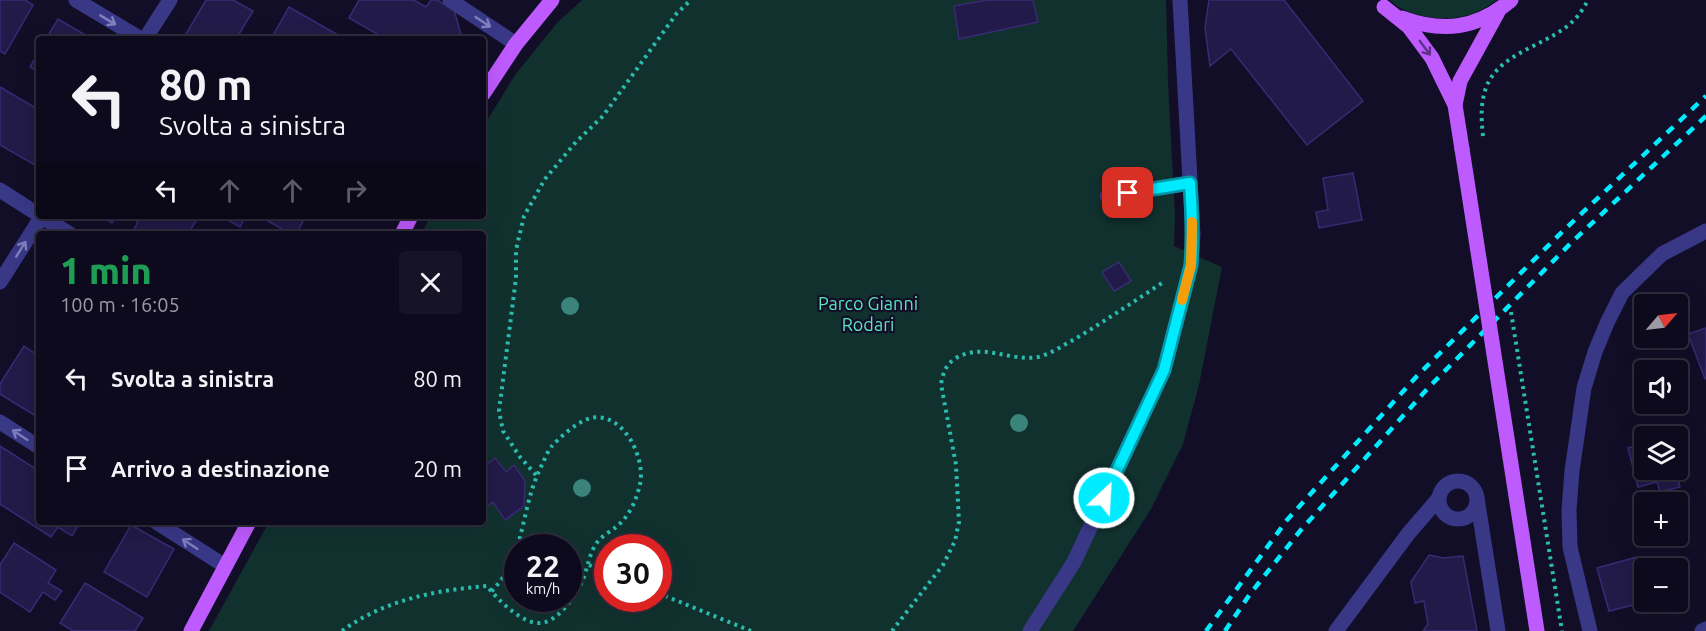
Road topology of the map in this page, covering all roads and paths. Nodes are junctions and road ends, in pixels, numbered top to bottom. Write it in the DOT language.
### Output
graph roads {
  1 [pos="76,0"];
  2 [pos="170,0"];
  3 [pos="450,0"];
  4 [pos="552,0"];
  5 [pos="691,0"];
  6 [pos="1180,0"];
  7 [pos="1588,0"];
  8 [pos="1380,3"];
  9 [pos="1505,5"];
  10 [pos="136,36"];
  11 [pos="147,36"];
  12 [pos="516,44"];
  13 [pos="486,89"];
  14 [pos="1455,105"];
  15 [pos="1484,146"];
  16 [pos="1190,183"];
  17 [pos="0,190"];
  18 [pos="1107,196"];
  19 [pos="36,213"];
  20 [pos="39,219"];
  21 [pos="46,219"];
  22 [pos="65,231"];
  23 [pos="1706,231"];
  24 [pos="1191,265"];
  25 [pos="0,282"];
  26 [pos="1511,311"];
  27 [pos="0,423"];
  28 [pos="36,445"];
  29 [pos="536,475"];
  30 [pos="1438,498"];
  31 [pos="1477,498"];
  32 [pos="161,525"];
  33 [pos="247,525"];
  34 [pos="589,565"];
  35 [pos="225,566"];
  36 [pos="594,567"];
  37 [pos="491,592"];
  38 [pos="672,599"];
  39 [pos="191,631"];
  40 [pos="342,631"];
  41 [pos="751,631"];
  42 [pos="892,631"];
  43 [pos="1030,631"];
  44 [pos="1336,631"];
  45 [pos="1498,631"];
  46 [pos="1538,631"];
  47 [pos="1562,631"];
  48 [pos="1590,631"];
  1 -- 10 [label="street, one-way"];
  2 -- 11 [label="street"];
  3 -- 12 [label="street, one-way"];
  4 -- 12 [label="main road"];
  5 -- 29 [label="path"];
  6 -- 16 [label="street"];
  7 -- 15 [label="path"];
  8 -- 9 [label="main road"];
  8 -- 14 [label="main road, one-way"];
  9 -- 14 [label="main road"];
  12 -- 13 [label="main road"];
  14 -- 46 [label="main road, bridge"];
  16 -- 18 [label="street"];
  16 -- 24 [label="street"];
  17 -- 19 [label="street"];
  25 -- 20 [label="street, one-way"];
  21 -- 22 [label="street"];
  23 -- 48 [label="street"];
  24 -- 42 [label="path"];
  24 -- 43 [label="street"];
  26 -- 47 [label="path, bridge"];
  28 -- 27 [label="street, one-way"];
  29 -- 34 [label="path"];
  29 -- 37 [label="path"];
  30 -- 31 [label="street"];
  30 -- 31 [label="street"];
  30 -- 44 [label="street"];
  31 -- 45 [label="street"];
  35 -- 32 [label="street, one-way"];
  33 -- 35 [label="main road"];
  34 -- 36 [label="path"];
  34 -- 37 [label="path"];
  35 -- 39 [label="main road"];
  37 -- 40 [label="path"];
  38 -- 41 [label="path"];
}
